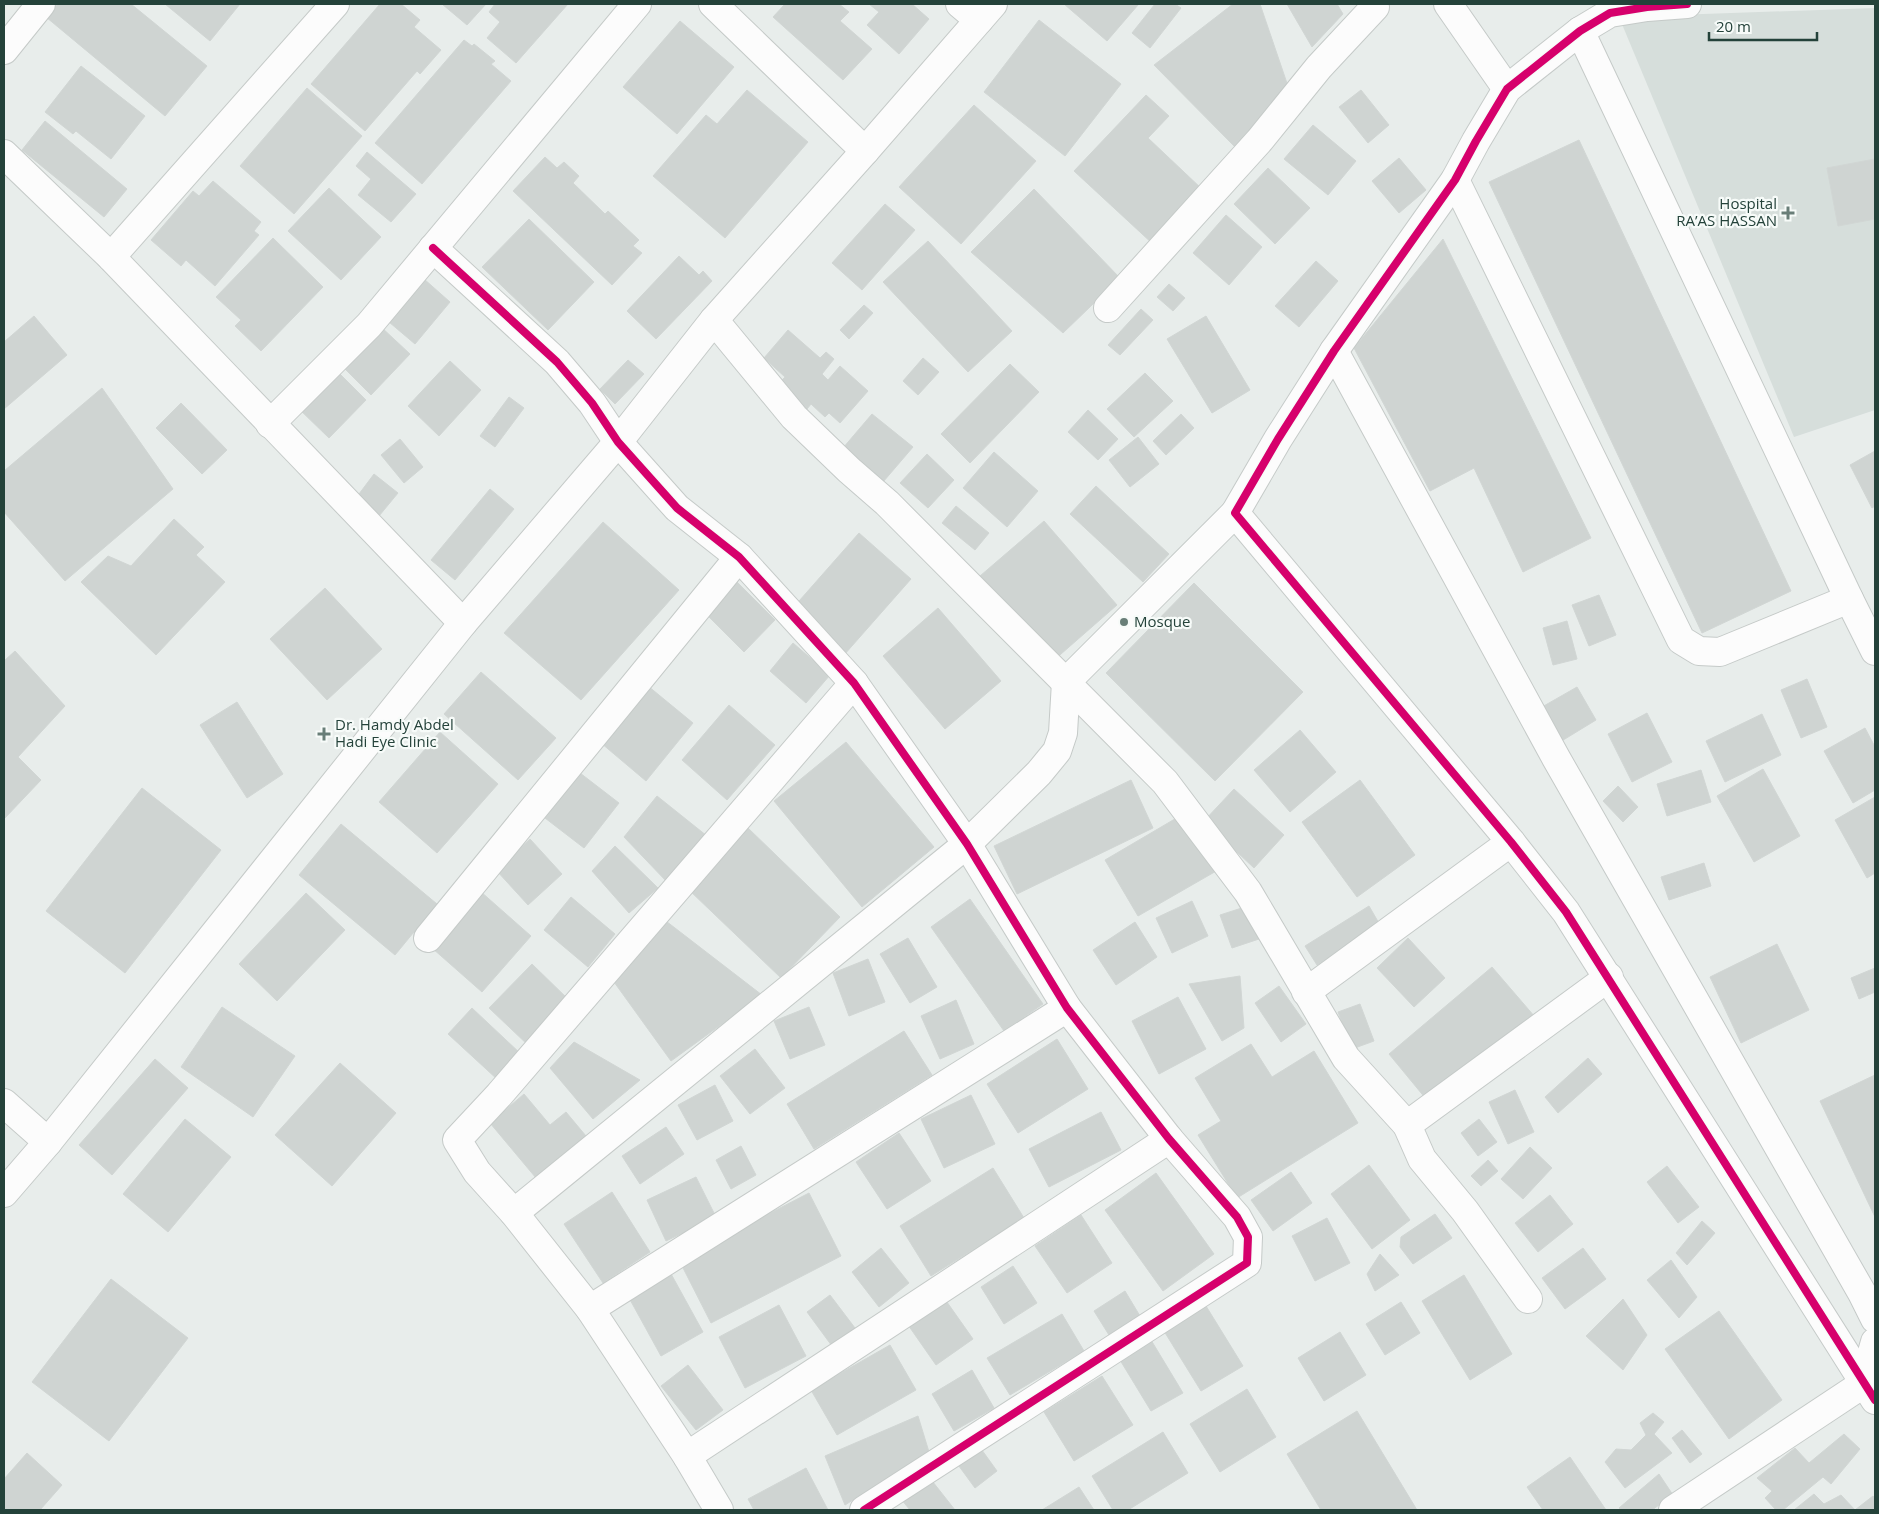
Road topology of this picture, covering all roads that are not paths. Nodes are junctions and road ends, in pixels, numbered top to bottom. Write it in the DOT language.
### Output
graph roads {
  1 [pos="42,4"];
  2 [pos="335,4"];
  3 [pos="638,4"];
  4 [pos="713,4"];
  5 [pos="1448,4"];
  6 [pos="1687,4"];
  7 [pos="1380,5"];
  8 [pos="977,9"];
  9 [pos="1580,31"];
  10 [pos="4,50"];
  11 [pos="1507,90"];
  12 [pos="865,151"];
  13 [pos="6,160"];
  14 [pos="1456,180"];
  15 [pos="433,248"];
  16 [pos="111,257"];
  17 [pos="1108,308"];
  18 [pos="714,320"];
  19 [pos="1334,351"];
  20 [pos="270,424"];
  21 [pos="618,442"];
  22 [pos="1235,513"];
  23 [pos="738,557"];
  24 [pos="1849,599"];
  25 [pos="462,623"];
  26 [pos="1875,651"];
  27 [pos="1066,682"];
  28 [pos="854,683"];
  29 [pos="1511,842"];
  30 [pos="967,844"];
  31 [pos="428,938"];
  32 [pos="1609,977"];
  33 [pos="1306,992"];
  34 [pos="1067,1008"];
  35 [pos="4,1103"];
  36 [pos="1407,1125"];
  37 [pos="1169,1139"];
  38 [pos="48,1142"];
  39 [pos="4,1193"];
  40 [pos="514,1213"];
  41 [pos="1528,1299"];
  42 [pos="590,1309"];
  43 [pos="1875,1319"];
  44 [pos="1875,1342"];
  45 [pos="1869,1392"];
  46 [pos="687,1456"];
  47 [pos="719,1510"];
  48 [pos="864,1510"];
  49 [pos="1673,1510"];
  1 -- 10 [label="street"];
  2 -- 16 [label="street"];
  3 -- 15 [label="street"];
  4 -- 12 [label="street"];
  5 -- 11 [label="street"];
  6 -- 9 [label="street"];
  7 -- 17 [label="street"];
  8 -- 12 [label="street"];
  9 -- 11 [label="street"];
  9 -- 24 [label="street"];
  11 -- 14 [label="street"];
  12 -- 18 [label="street"];
  13 -- 16 [label="street"];
  14 -- 19 [label="street"];
  14 -- 24 [label="street"];
  15 -- 20 [label="street"];
  15 -- 21 [label="street"];
  16 -- 20 [label="street"];
  18 -- 21 [label="street"];
  18 -- 27 [label="street"];
  19 -- 22 [label="street"];
  19 -- 43 [label="street"];
  20 -- 25 [label="street"];
  21 -- 23 [label="street"];
  21 -- 25 [label="street"];
  22 -- 27 [label="street"];
  22 -- 29 [label="street"];
  23 -- 28 [label="street"];
  23 -- 31 [label="street"];
  24 -- 26 [label="street"];
  25 -- 38 [label="street"];
  27 -- 30 [label="street"];
  27 -- 33 [label="street"];
  28 -- 30 [label="street"];
  28 -- 40 [label="street"];
  29 -- 32 [label="street"];
  29 -- 33 [label="street"];
  30 -- 34 [label="street"];
  30 -- 40 [label="street"];
  32 -- 36 [label="street"];
  32 -- 45 [label="street"];
  33 -- 36 [label="street"];
  34 -- 37 [label="street"];
  34 -- 42 [label="street"];
  35 -- 38 [label="street"];
  36 -- 41 [label="street"];
  37 -- 46 [label="street"];
  37 -- 48 [label="street"];
  38 -- 39 [label="street"];
  40 -- 42 [label="street"];
  42 -- 46 [label="street"];
  44 -- 45 [label="street"];
  45 -- 49 [label="street"];
  46 -- 47 [label="street"];
}
